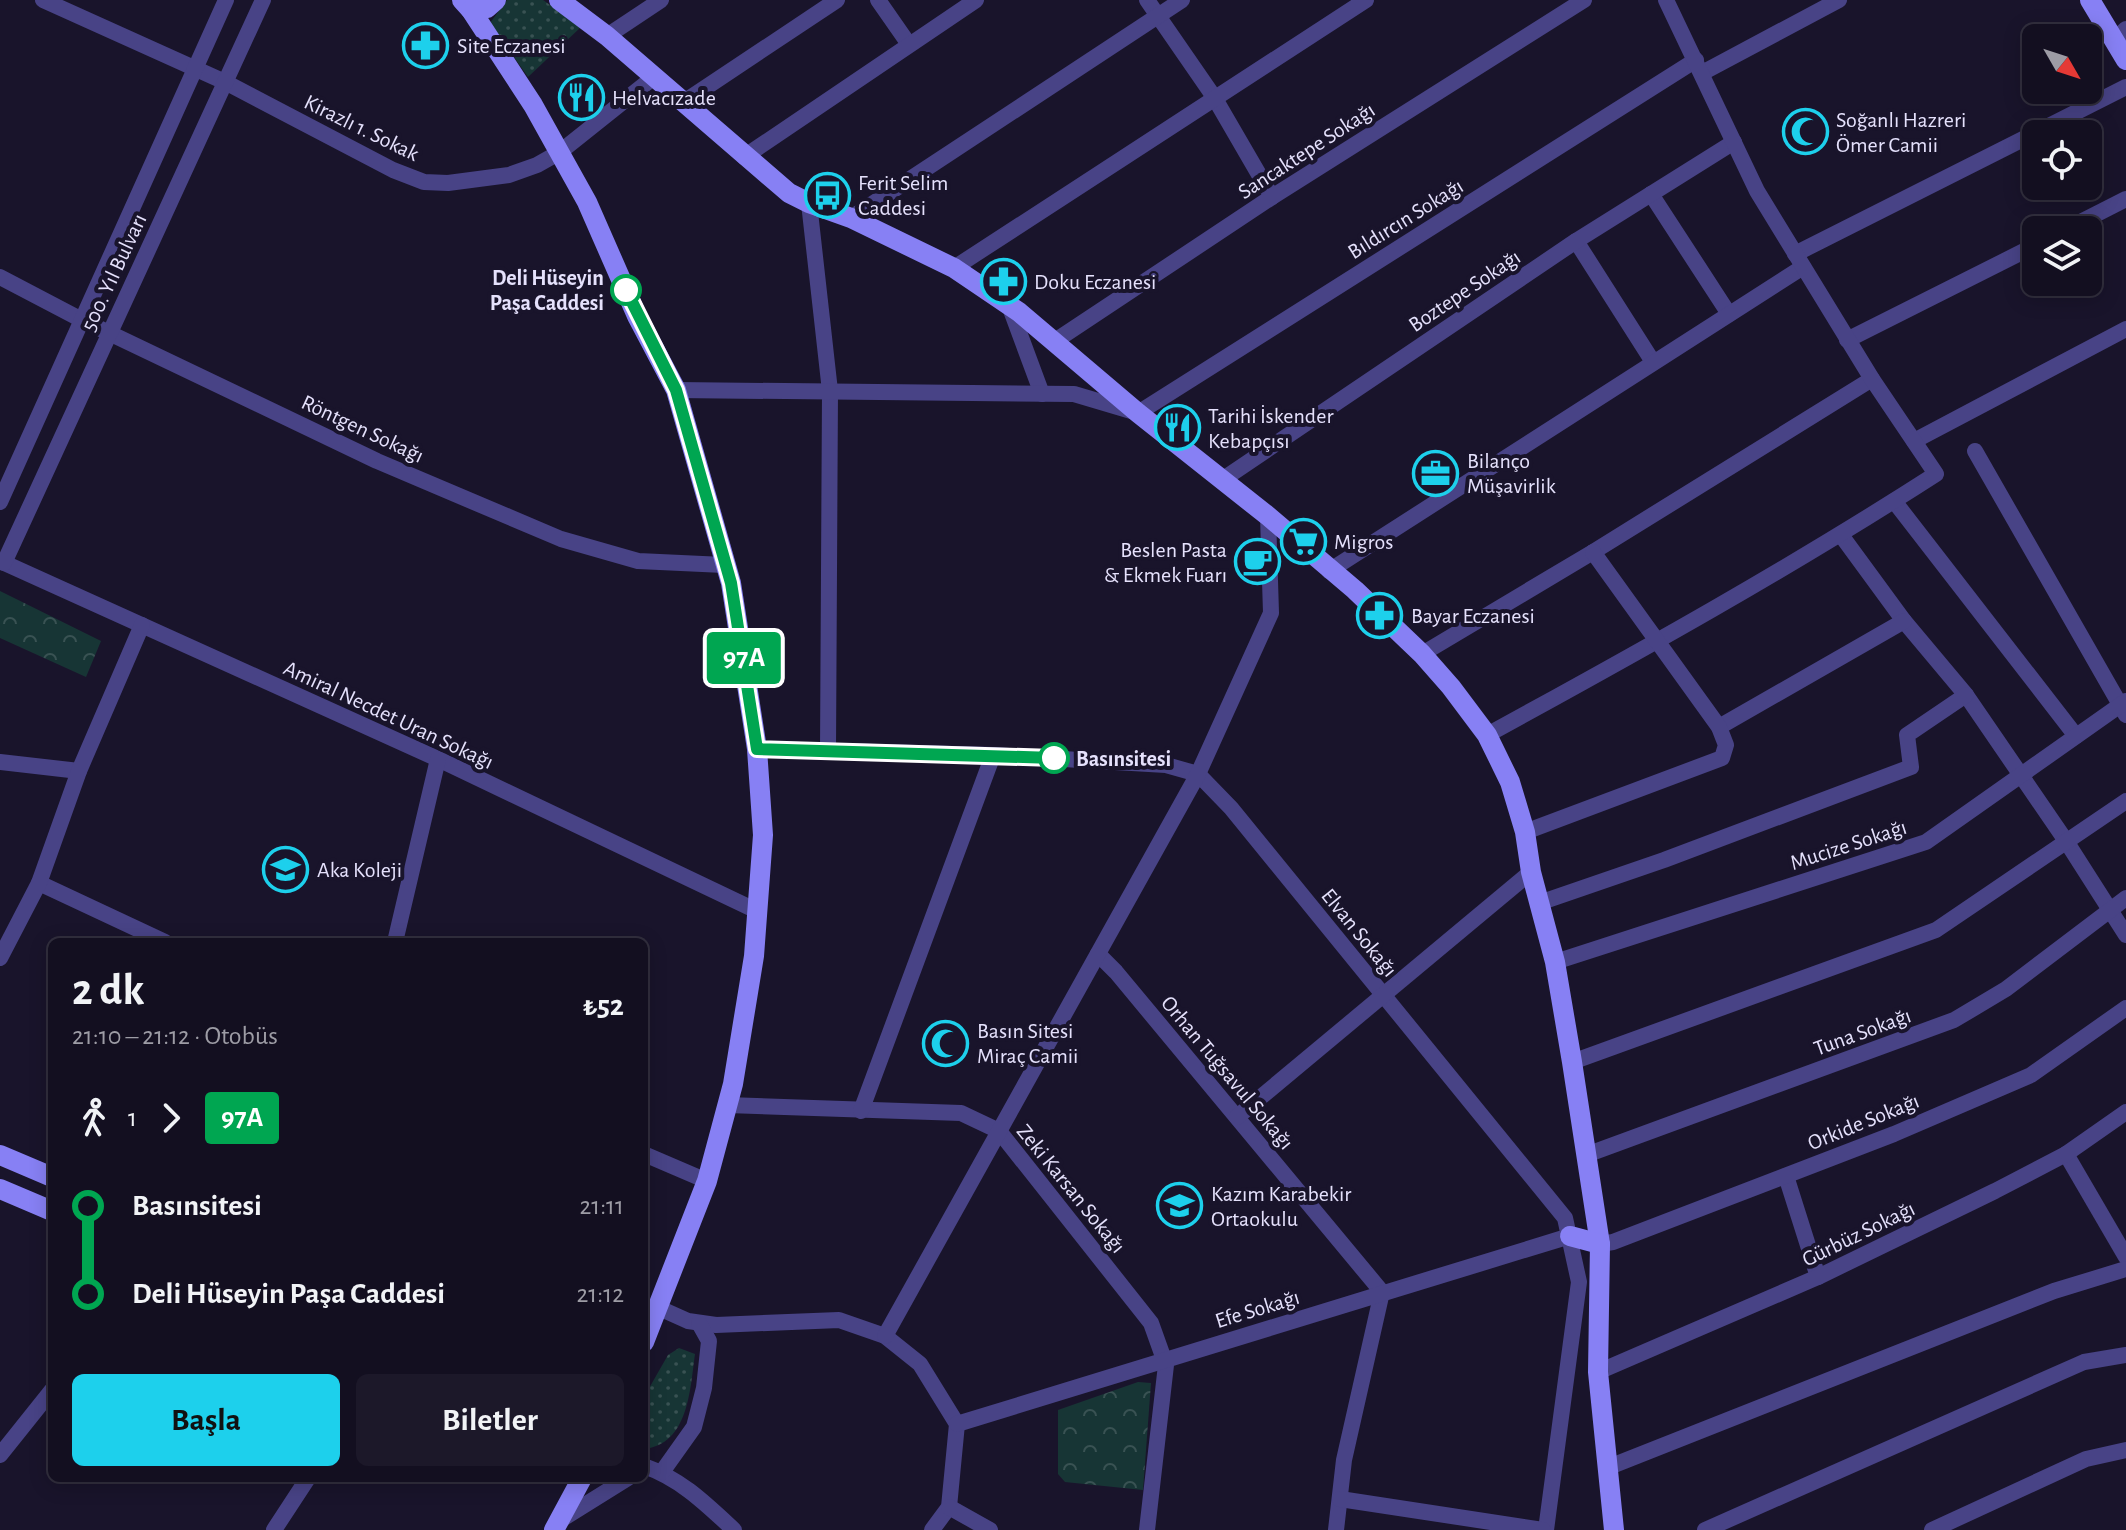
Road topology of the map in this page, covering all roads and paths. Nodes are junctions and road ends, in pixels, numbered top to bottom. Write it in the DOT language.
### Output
graph roads {
  1 [pos="43,0"];
  2 [pos="226,0"];
  3 [pos="263,0"];
  4 [pos="496,0"];
  5 [pos="559,0"];
  6 [pos="661,0"];
  7 [pos="837,0"];
  8 [pos="878,0"];
  9 [pos="976,0"];
  10 [pos="1147,0"];
  11 [pos="1182,0"];
  12 [pos="1366,0"];
  13 [pos="1584,0"];
  14 [pos="1666,0"];
  15 [pos="1839,0"];
  16 [pos="2090,0"];
  17 [pos="466,5"];
  18 [pos="1159,15"];
  19 [pos="2120,35"];
  20 [pos="607,36"];
  21 [pos="908,43"];
  22 [pos="2126,60"];
  23 [pos="1699,67"];
  24 [pos="194,69"];
  25 [pos="654,77"];
  26 [pos="225,82"];
  27 [pos="2126,87"];
  28 [pos="1214,97"];
  29 [pos="684,102"];
  30 [pos="1734,142"];
  31 [pos="560,152"];
  32 [pos="744,157"];
  33 [pos="1651,194"];
  34 [pos="1272,197"];
  35 [pos="2126,199"];
  36 [pos="809,203"];
  37 [pos="2093,216"];
  38 [pos="851,218"];
  39 [pos="1576,241"];
  40 [pos="2022,252"];
  41 [pos="1799,260"];
  42 [pos="954,268"];
  43 [pos="0,277"];
  44 [pos="1009,305"];
  45 [pos="1729,314"];
  46 [pos="82,320"];
  47 [pos="2126,329"];
  48 [pos="109,333"];
  49 [pos="1847,340"];
  50 [pos="1055,341"];
  51 [pos="1653,362"];
  52 [pos="1095,375"];
  53 [pos="1872,379"];
  54 [pos="676,390"];
  55 [pos="830,391"];
  56 [pos="1042,394"];
  57 [pos="1074,394"];
  58 [pos="1138,413"];
  59 [pos="1914,441"];
  60 [pos="1975,451"];
  61 [pos="1222,480"];
  62 [pos="1894,501"];
  63 [pos="0,502"];
  64 [pos="1268,516"];
  65 [pos="1841,535"];
  66 [pos="1593,552"];
  67 [pos="2,562"];
  68 [pos="724,565"];
  69 [pos="1329,571"];
  70 [pos="1904,621"];
  71 [pos="142,625"];
  72 [pos="1657,643"];
  73 [pos="1422,654"];
  74 [pos="1966,695"];
  75 [pos="2124,707"];
  76 [pos="1719,727"];
  77 [pos="1487,735"];
  78 [pos="2076,736"];
  79 [pos="757,749"];
  80 [pos="828,751"];
  81 [pos="993,755"];
  82 [pos="438,759"];
  83 [pos="0,762"];
  84 [pos="79,771"];
  85 [pos="1198,774"];
  86 [pos="2023,776"];
  87 [pos="2126,801"];
  88 [pos="1525,832"];
  89 [pos="2066,841"];
  90 [pos="1531,872"];
  91 [pos="39,883"];
  92 [pos="2126,898"];
  93 [pos="1539,903"];
  94 [pos="2108,909"];
  95 [pos="757,911"];
  96 [pos="2126,935"];
  97 [pos="156,938"];
  98 [pos="396,938"];
  99 [pos="1098,954"];
  100 [pos="0,958"];
  101 [pos="1555,962"];
  102 [pos="1384,996"];
  103 [pos="2126,1008"];
  104 [pos="1572,1062"];
  105 [pos="727,1105"];
  106 [pos="861,1111"];
  107 [pos="2126,1112"];
  108 [pos="1237,1117"];
  109 [pos="999,1131"];
  110 [pos="2066,1154"];
  111 [pos="0,1155"];
  112 [pos="1586,1155"];
  113 [pos="648,1156"];
  114 [pos="48,1175"];
  115 [pos="1786,1176"];
  116 [pos="707,1181"];
  117 [pos="0,1189"];
  118 [pos="48,1209"];
  119 [pos="1570,1236"];
  120 [pos="1600,1244"];
  121 [pos="2126,1257"];
  122 [pos="2126,1269"];
  123 [pos="1818,1277"];
  124 [pos="1382,1292"];
  125 [pos="659,1308"];
  126 [pos="699,1323"];
  127 [pos="648,1333"];
  128 [pos="885,1336"];
  129 [pos="2126,1355"];
  130 [pos="1163,1361"];
  131 [pos="1598,1372"];
  132 [pos="48,1395"];
  133 [pos="957,1424"];
  134 [pos="2126,1450"];
  135 [pos="0,1455"];
  136 [pos="1609,1467"];
  137 [pos="649,1468"];
  138 [pos="305,1482"];
  139 [pos="580,1482"];
  140 [pos="622,1482"];
  141 [pos="1340,1499"];
  142 [pos="949,1507"];
  143 [pos="556,1526"];
  144 [pos="274,1530"];
  145 [pos="734,1530"];
  146 [pos="932,1530"];
  147 [pos="990,1530"];
  148 [pos="1147,1530"];
  149 [pos="1336,1530"];
  150 [pos="1545,1530"];
  151 [pos="1614,1530"];
  152 [pos="1705,1530"];
  153 [pos="1932,1530"];
  1 -- 24 [label="street, Kirazlı 1. Sokak"];
  2 -- 24 [label="street, 500. Yıl Bulvarı"];
  3 -- 26 [label="street, 500. Yıl Bulvarı"];
  4 -- 17 [label="main road"];
  5 -- 20 [label="main road"];
  6 -- 20 [label="street"];
  7 -- 29 [label="street"];
  8 -- 21 [label="street"];
  9 -- 21 [label="street"];
  10 -- 18 [label="street"];
  11 -- 18 [label="street"];
  12 -- 28 [label="street"];
  13 -- 34 [label="street, Sancaktepe Sokağı"];
  14 -- 23 [label="street"];
  15 -- 23 [label="street, Bıldırcın Sokağı"];
  16 -- 19 [label="main road"];
  17 -- 31 [label="main road"];
  18 -- 28 [label="street"];
  18 -- 38 [label="street"];
  19 -- 22 [label="main road"];
  20 -- 25 [label="main road"];
  21 -- 32 [label="street"];
  23 -- 30 [label="street"];
  23 -- 58 [label="street, Bıldırcın Sokağı"];
  24 -- 26 [label="street, Kirazlı 1. Sokak"];
  24 -- 46 [label="street, 500. Yıl Bulvarı"];
  25 -- 29 [label="main road"];
  25 -- 31 [label="street, Kirazlı 1. Sokak"];
  26 -- 31 [label="street, Kirazlı 1. Sokak"];
  26 -- 48 [label="street, 500. Yıl Bulvarı"];
  27 -- 41 [label="street"];
  28 -- 34 [label="street"];
  28 -- 42 [label="street"];
  29 -- 32 [label="main road"];
  30 -- 33 [label="street, Boztepe Sokağı"];
  30 -- 41 [label="street"];
  31 -- 54 [label="main road"];
  32 -- 36 [label="main road"];
  33 -- 39 [label="street, Boztepe Sokağı"];
  33 -- 45 [label="street"];
  34 -- 50 [label="street, Sancaktepe Sokağı"];
  35 -- 37 [label="street"];
  36 -- 38 [label="main road"];
  36 -- 55 [label="street"];
  38 -- 42 [label="main road"];
  39 -- 51 [label="street"];
  39 -- 61 [label="street, Boztepe Sokağı"];
  40 -- 49 [label="street"];
  41 -- 45 [label="street"];
  41 -- 49 [label="street"];
  42 -- 44 [label="main road"];
  43 -- 46 [label="street, Röntgen Sokağı"];
  44 -- 50 [label="main road"];
  44 -- 56 [label="street"];
  45 -- 51 [label="street"];
  46 -- 48 [label="street, Röntgen Sokağı"];
  46 -- 63 [label="street, 500. Yıl Bulvarı"];
  47 -- 59 [label="street"];
  48 -- 67 [label="street, 500. Yıl Bulvarı"];
  48 -- 68 [label="street, Röntgen Sokağı"];
  49 -- 53 [label="street"];
  50 -- 52 [label="main road"];
  51 -- 69 [label="street"];
  52 -- 57 [label="street"];
  52 -- 58 [label="main road"];
  53 -- 59 [label="street"];
  53 -- 66 [label="street"];
  54 -- 55 [label="street"];
  54 -- 68 [label="main road"];
  55 -- 56 [label="street"];
  55 -- 80 [label="street"];
  56 -- 57 [label="street"];
  57 -- 58 [label="street"];
  58 -- 61 [label="main road"];
  59 -- 62 [label="street"];
  60 -- 75 [label="street"];
  61 -- 64 [label="main road"];
  62 -- 65 [label="street"];
  62 -- 78 [label="street"];
  64 -- 69 [label="main road"];
  64 -- 85 [label="street"];
  65 -- 70 [label="street"];
  65 -- 72 [label="street"];
  66 -- 72 [label="street"];
  66 -- 73 [label="street"];
  67 -- 71 [label="street, Amiral Necdet Uran Sokağı"];
  68 -- 79 [label="main road"];
  69 -- 73 [label="main road"];
  70 -- 74 [label="street"];
  70 -- 76 [label="street"];
  71 -- 82 [label="street, Amiral Necdet Uran Sokağı"];
  71 -- 84 [label="street"];
  72 -- 76 [label="street"];
  72 -- 77 [label="street"];
  73 -- 77 [label="main road"];
  74 -- 86 [label="street"];
  74 -- 93 [label="street"];
  75 -- 78 [label="street, Mucize Sokağı"];
  76 -- 88 [label="street"];
  77 -- 88 [label="main road"];
  78 -- 86 [label="street, Mucize Sokağı"];
  79 -- 80 [label="street"];
  79 -- 95 [label="main road"];
  80 -- 81 [label="street"];
  81 -- 85 [label="street"];
  81 -- 106 [label="street"];
  82 -- 95 [label="street, Amiral Necdet Uran Sokağı"];
  82 -- 98 [label="street"];
  83 -- 84 [label="street"];
  84 -- 91 [label="street"];
  85 -- 99 [label="street"];
  85 -- 102 [label="street, Elvan Sokağı"];
  86 -- 89 [label="street"];
  86 -- 101 [label="street, Mucize Sokağı"];
  87 -- 89 [label="street"];
  88 -- 90 [label="main road"];
  89 -- 94 [label="street"];
  89 -- 104 [label="street"];
  90 -- 93 [label="main road"];
  90 -- 102 [label="street"];
  91 -- 97 [label="street"];
  91 -- 100 [label="street"];
  92 -- 94 [label="street, Tuna Sokağı"];
  93 -- 101 [label="main road"];
  94 -- 96 [label="street"];
  94 -- 112 [label="street, Tuna Sokağı"];
  95 -- 105 [label="main road"];
  99 -- 108 [label="street, Orhan Tuğsavul Sokağı"];
  99 -- 109 [label="street"];
  101 -- 104 [label="main road"];
  102 -- 108 [label="street"];
  102 -- 119 [label="street, Elvan Sokağı"];
  103 -- 115 [label="street, Orkide Sokağı"];
  104 -- 112 [label="main road"];
  105 -- 106 [label="street, Zeki Karsan Sokağı"];
  105 -- 116 [label="main road"];
  106 -- 109 [label="street, Zeki Karsan Sokağı"];
  107 -- 110 [label="street, Gürbüz Sokağı"];
  108 -- 124 [label="street, Orhan Tuğsavul Sokağı"];
  109 -- 128 [label="street"];
  109 -- 130 [label="street, Zeki Karsan Sokağı"];
  110 -- 121 [label="street"];
  110 -- 123 [label="street, Gürbüz Sokağı"];
  111 -- 114 [label="main road"];
  112 -- 120 [label="main road"];
  113 -- 116 [label="street"];
  115 -- 120 [label="street, Orkide Sokağı"];
  115 -- 123 [label="street"];
  116 -- 125 [label="main road"];
  117 -- 118 [label="main road"];
  119 -- 120 [label="main road"];
  119 -- 124 [label="street, Efe Sokağı"];
  119 -- 150 [label="street, Elvan Sokağı"];
  120 -- 131 [label="main road"];
  122 -- 136 [label="street"];
  123 -- 131 [label="street, Gürbüz Sokağı"];
  124 -- 130 [label="street, Efe Sokağı"];
  124 -- 141 [label="street"];
  125 -- 126 [label="street"];
  125 -- 127 [label="main road"];
  126 -- 128 [label="street"];
  126 -- 137 [label="street"];
  128 -- 133 [label="street"];
  129 -- 152 [label="street"];
  130 -- 133 [label="street, Efe Sokağı"];
  130 -- 148 [label="street, Zeki Karsan Sokağı"];
  131 -- 136 [label="main road"];
  132 -- 135 [label="street"];
  133 -- 142 [label="street"];
  134 -- 153 [label="street"];
  136 -- 151 [label="main road"];
  137 -- 145 [label="street"];
  138 -- 144 [label="street"];
  139 -- 143 [label="main road"];
  140 -- 143 [label="street"];
  141 -- 149 [label="street"];
  141 -- 150 [label="street"];
  142 -- 146 [label="street"];
  142 -- 147 [label="street"];
}
